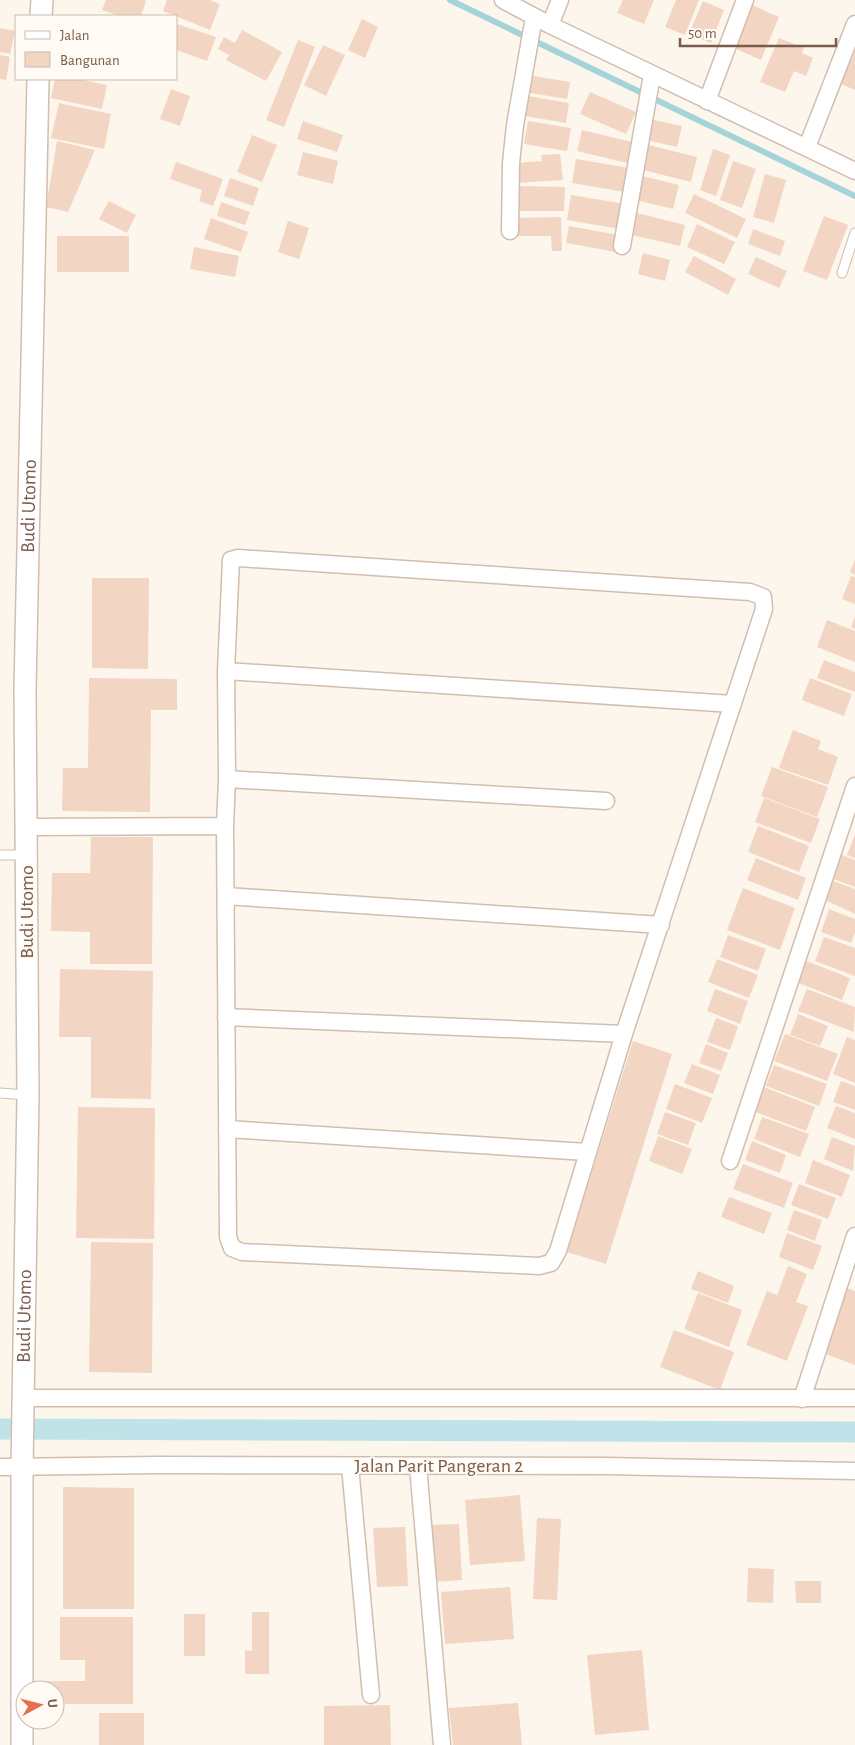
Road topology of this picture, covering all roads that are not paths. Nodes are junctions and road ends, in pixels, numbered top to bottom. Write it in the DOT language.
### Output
graph roads {
  1 [pos="42,0"];
  2 [pos="503,0"];
  3 [pos="560,0"];
  4 [pos="744,0"];
  5 [pos="41,15"];
  6 [pos="533,21"];
  7 [pos="855,24"];
  8 [pos="550,26"];
  9 [pos="38,80"];
  10 [pos="651,80"];
  11 [pos="707,101"];
  12 [pos="807,147"];
  13 [pos="855,171"];
  14 [pos="510,231"];
  15 [pos="855,233"];
  16 [pos="622,246"];
  17 [pos="842,273"];
  18 [pos="226,672"];
  19 [pos="733,704"];
  20 [pos="227,779"];
  21 [pos="855,786"];
  22 [pos="606,801"];
  23 [pos="224,826"];
  24 [pos="26,827"];
  25 [pos="0,854"];
  26 [pos="27,855"];
  27 [pos="226,896"];
  28 [pos="661,925"];
  29 [pos="226,1017"];
  30 [pos="624,1034"];
  31 [pos="0,1093"];
  32 [pos="28,1095"];
  33 [pos="227,1129"];
  34 [pos="587,1152"];
  35 [pos="730,1160"];
  36 [pos="855,1236"];
  37 [pos="855,1398"];
  38 [pos="802,1399"];
  39 [pos="24,1407"];
  40 [pos="22,1460"];
  41 [pos="350,1466"];
  42 [pos="418,1466"];
  43 [pos="0,1468"];
  44 [pos="855,1471"];
  45 [pos="371,1695"];
  46 [pos="22,1745"];
  47 [pos="442,1745"];
  1 -- 5 [label="street"];
  2 -- 6 [label="street"];
  3 -- 8 [label="street"];
  4 -- 11 [label="street"];
  6 -- 8 [label="street"];
  6 -- 14 [label="street"];
  7 -- 12 [label="street"];
  8 -- 10 [label="street"];
  9 -- 24 [label="street, Budi Utomo"];
  10 -- 11 [label="street"];
  10 -- 16 [label="street"];
  11 -- 12 [label="street"];
  12 -- 13 [label="street"];
  15 -- 17 [label="lane"];
  18 -- 19 [label="street"];
  18 -- 19 [label="street"];
  18 -- 20 [label="street"];
  19 -- 28 [label="street"];
  20 -- 22 [label="street"];
  20 -- 23 [label="street"];
  21 -- 35 [label="street"];
  23 -- 24 [label="street"];
  23 -- 27 [label="street"];
  24 -- 26 [label="street, Budi Utomo"];
  25 -- 26 [label="lane"];
  26 -- 32 [label="street, Budi Utomo"];
  27 -- 28 [label="street"];
  27 -- 29 [label="street"];
  28 -- 30 [label="street"];
  29 -- 30 [label="street"];
  29 -- 33 [label="street"];
  30 -- 34 [label="street"];
  31 -- 32 [label="lane"];
  32 -- 39 [label="street, Budi Utomo"];
  33 -- 34 [label="street"];
  33 -- 34 [label="street"];
  36 -- 38 [label="street"];
  37 -- 38 [label="street"];
  38 -- 39 [label="street"];
  39 -- 40 [label="street, Budi Utomo"];
  40 -- 41 [label="street, Jalan Parit Pangeran 2"];
  40 -- 43 [label="street, Jalan Parit Pangeran 2"];
  40 -- 46 [label="street, Budi Utomo"];
  41 -- 42 [label="street, Jalan Parit Pangeran 2"];
  41 -- 45 [label="street"];
  42 -- 44 [label="street, Jalan Parit Pangeran 2"];
  42 -- 47 [label="street"];
}
